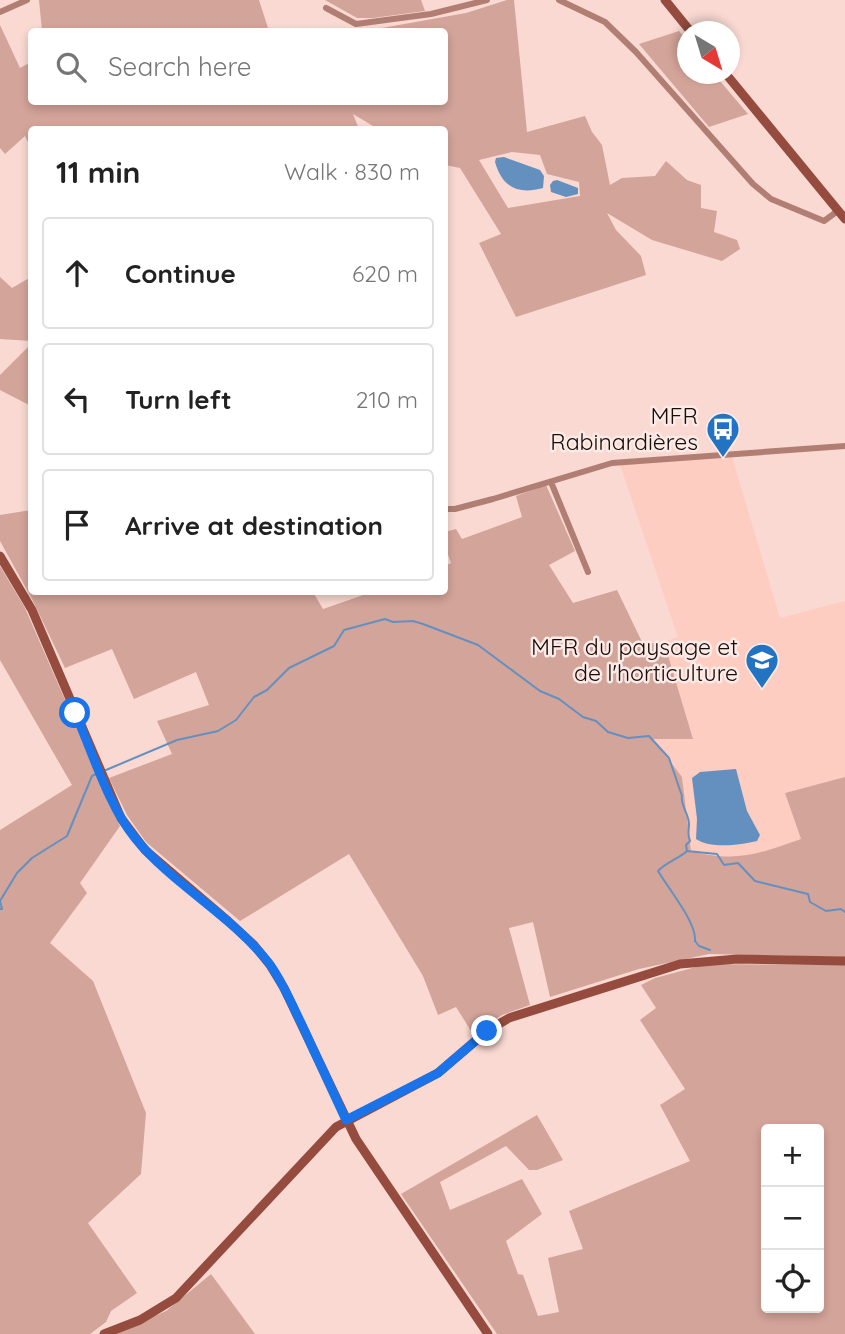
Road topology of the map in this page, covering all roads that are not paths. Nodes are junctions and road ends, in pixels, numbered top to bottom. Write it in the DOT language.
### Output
graph roads {
  1 [pos="27,0"];
  2 [pos="487,0"];
  3 [pos="559,0"];
  4 [pos="666,0"];
  5 [pos="326,8"];
  6 [pos="0,12"];
  7 [pos="682,21"];
  8 [pos="734,84"];
  9 [pos="839,210"];
  10 [pos="845,219"];
  11 [pos="845,446"];
  12 [pos="551,482"];
  13 [pos="448,509"];
  14 [pos="0,556"];
  15 [pos="588,572"];
  16 [pos="845,961"];
  17 [pos="346,1120"];
  18 [pos="104,1334"];
  19 [pos="488,1334"];
  1 -- 6 [label="street"];
  2 -- 5 [label="street"];
  3 -- 9 [label="street"];
  4 -- 7 [label="street"];
  8 -- 9 [label="street"];
  9 -- 10 [label="street"];
  11 -- 12 [label="street"];
  12 -- 13 [label="street"];
  12 -- 15 [label="street"];
  14 -- 17 [label="street"];
  16 -- 17 [label="street"];
  17 -- 18 [label="street"];
  17 -- 19 [label="street"];
}
